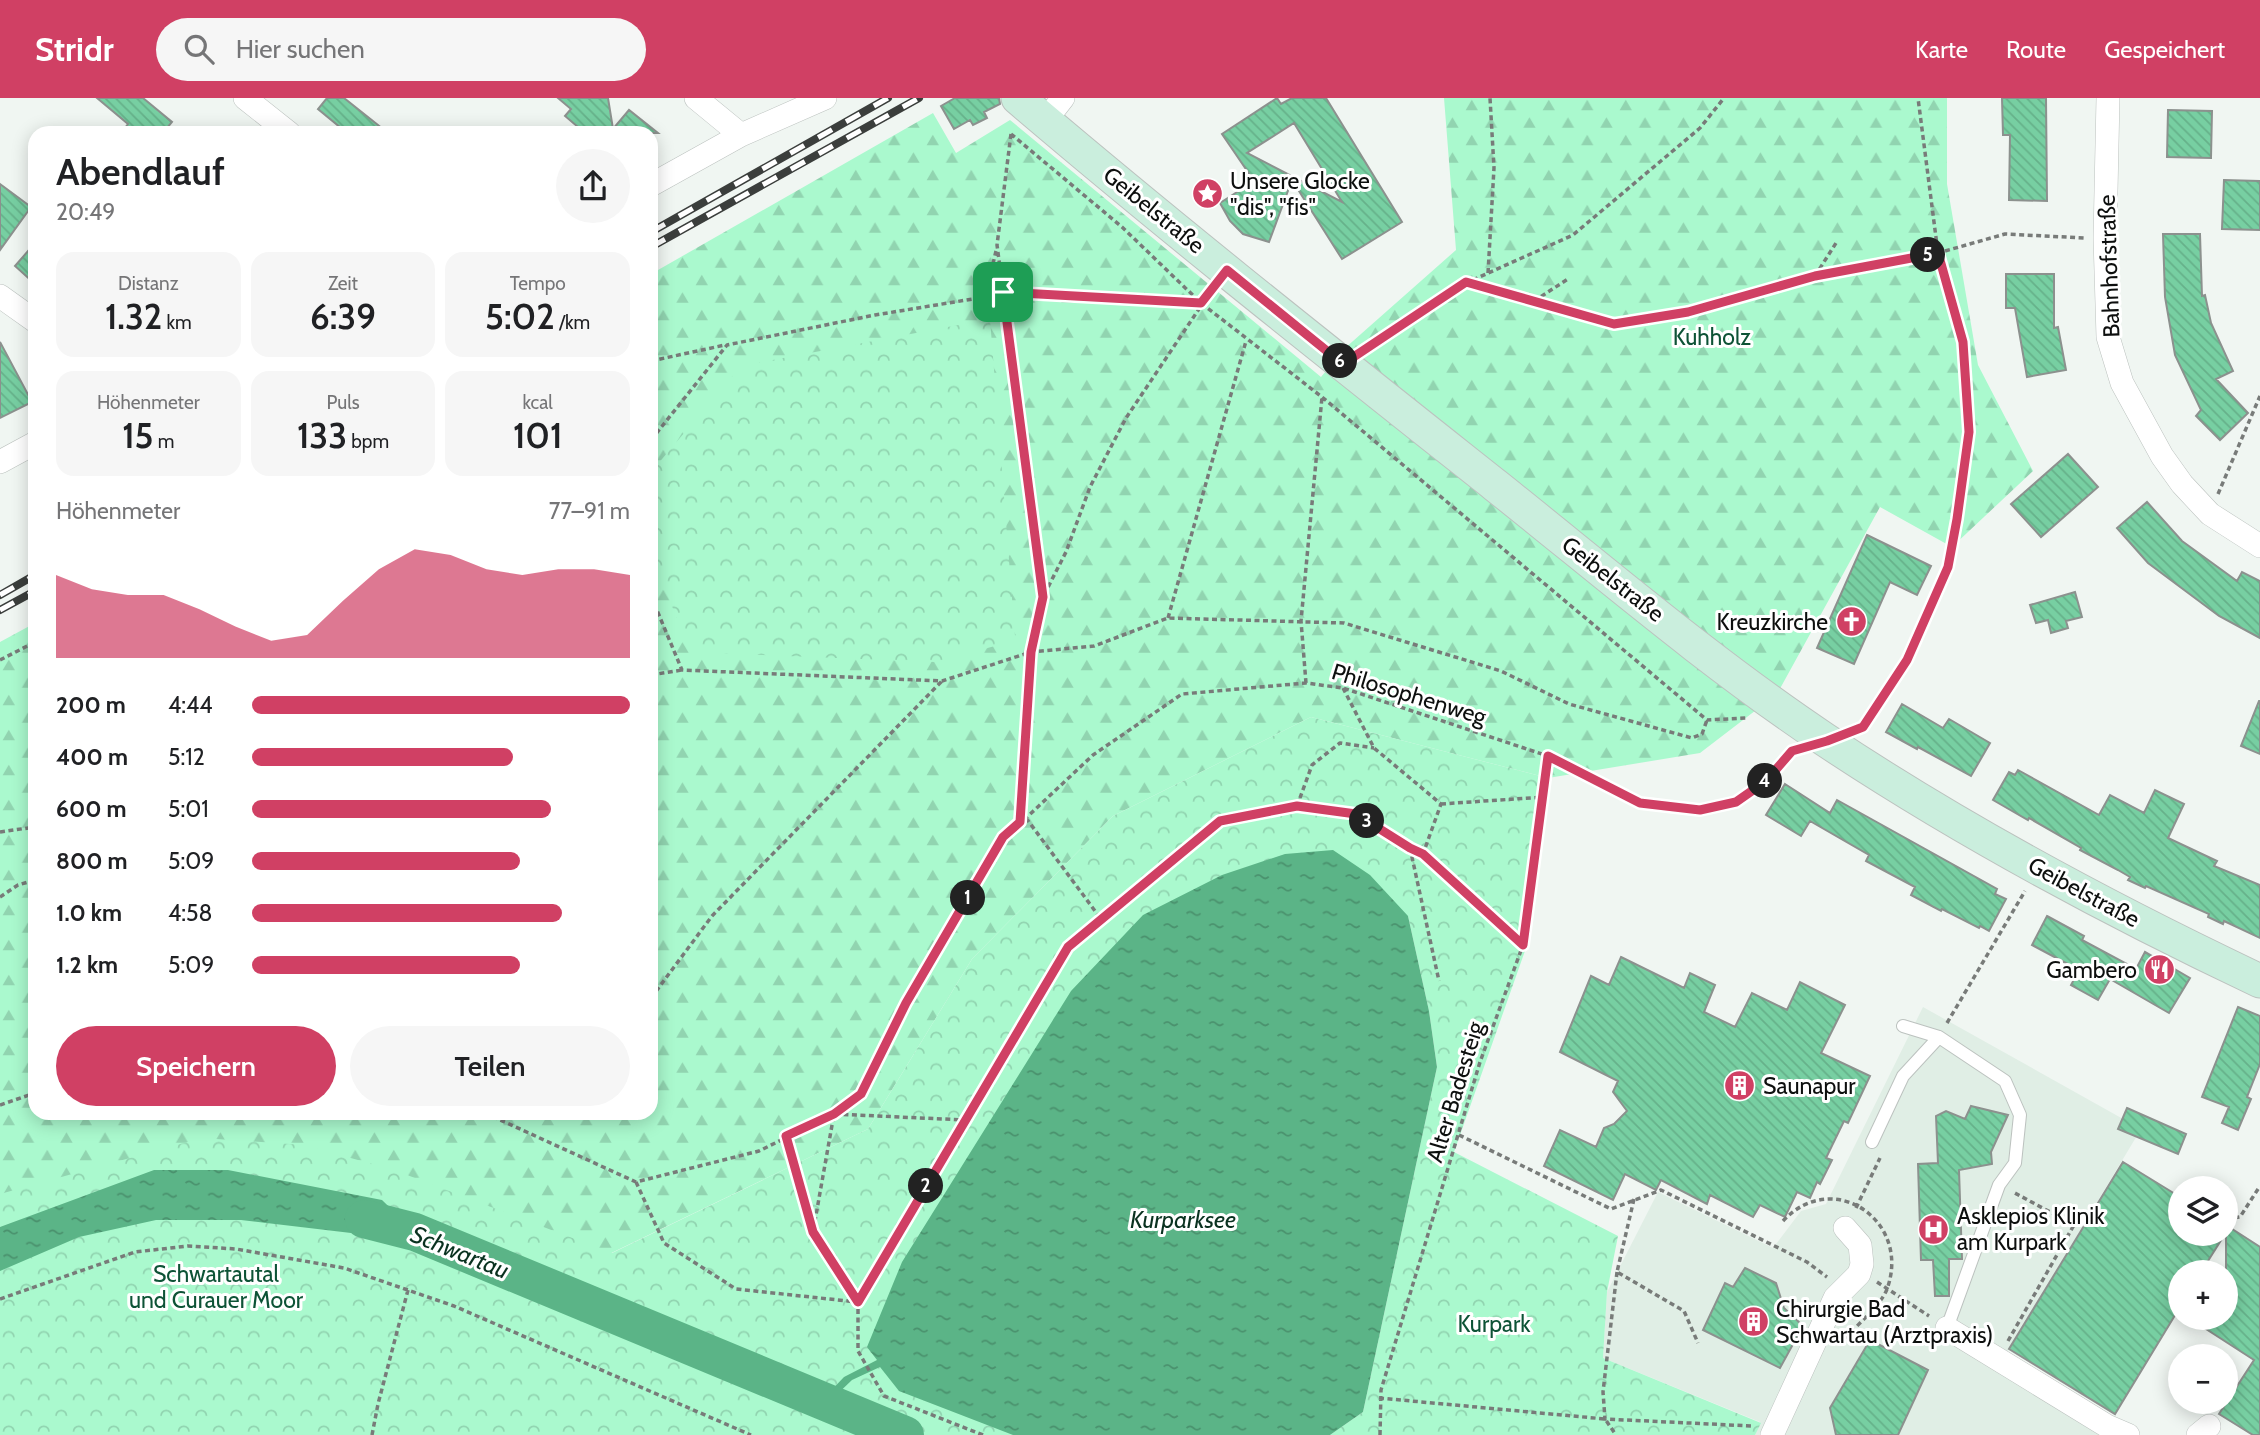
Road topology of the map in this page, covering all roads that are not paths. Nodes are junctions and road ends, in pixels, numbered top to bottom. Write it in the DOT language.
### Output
graph roads {
  1 [pos="245,98"];
  2 [pos="696,98"];
  3 [pos="825,98"];
  4 [pos="2108,98"];
  5 [pos="1035,110"];
  6 [pos="280,126"];
  7 [pos="741,135"];
  8 [pos="658,181"];
  9 [pos="0,296"];
  10 [pos="28,316"];
  11 [pos="28,447"];
  12 [pos="0,462"];
  13 [pos="2260,546"];
  14 [pos="2260,981"];
  15 [pos="1903,1026"];
  16 [pos="1939,1037"];
  17 [pos="1872,1142"];
  18 [pos="1849,1221"];
  19 [pos="1947,1328"];
  20 [pos="1774,1431"];
  21 [pos="2128,1435"];
  1 -- 6 [label="street"];
  2 -- 7 [label="street"];
  3 -- 7 [label="street"];
  4 -- 13 [label="street, Bahnhofstraße"];
  5 -- 14 [label="street, Geibelstraße"];
  7 -- 8 [label="street"];
  9 -- 10 [label="street"];
  11 -- 12 [label="street"];
  15 -- 16 [label="lane"];
  16 -- 17 [label="lane"];
  16 -- 19 [label="lane"];
  18 -- 20 [label="street"];
  19 -- 21 [label="street"];
}
